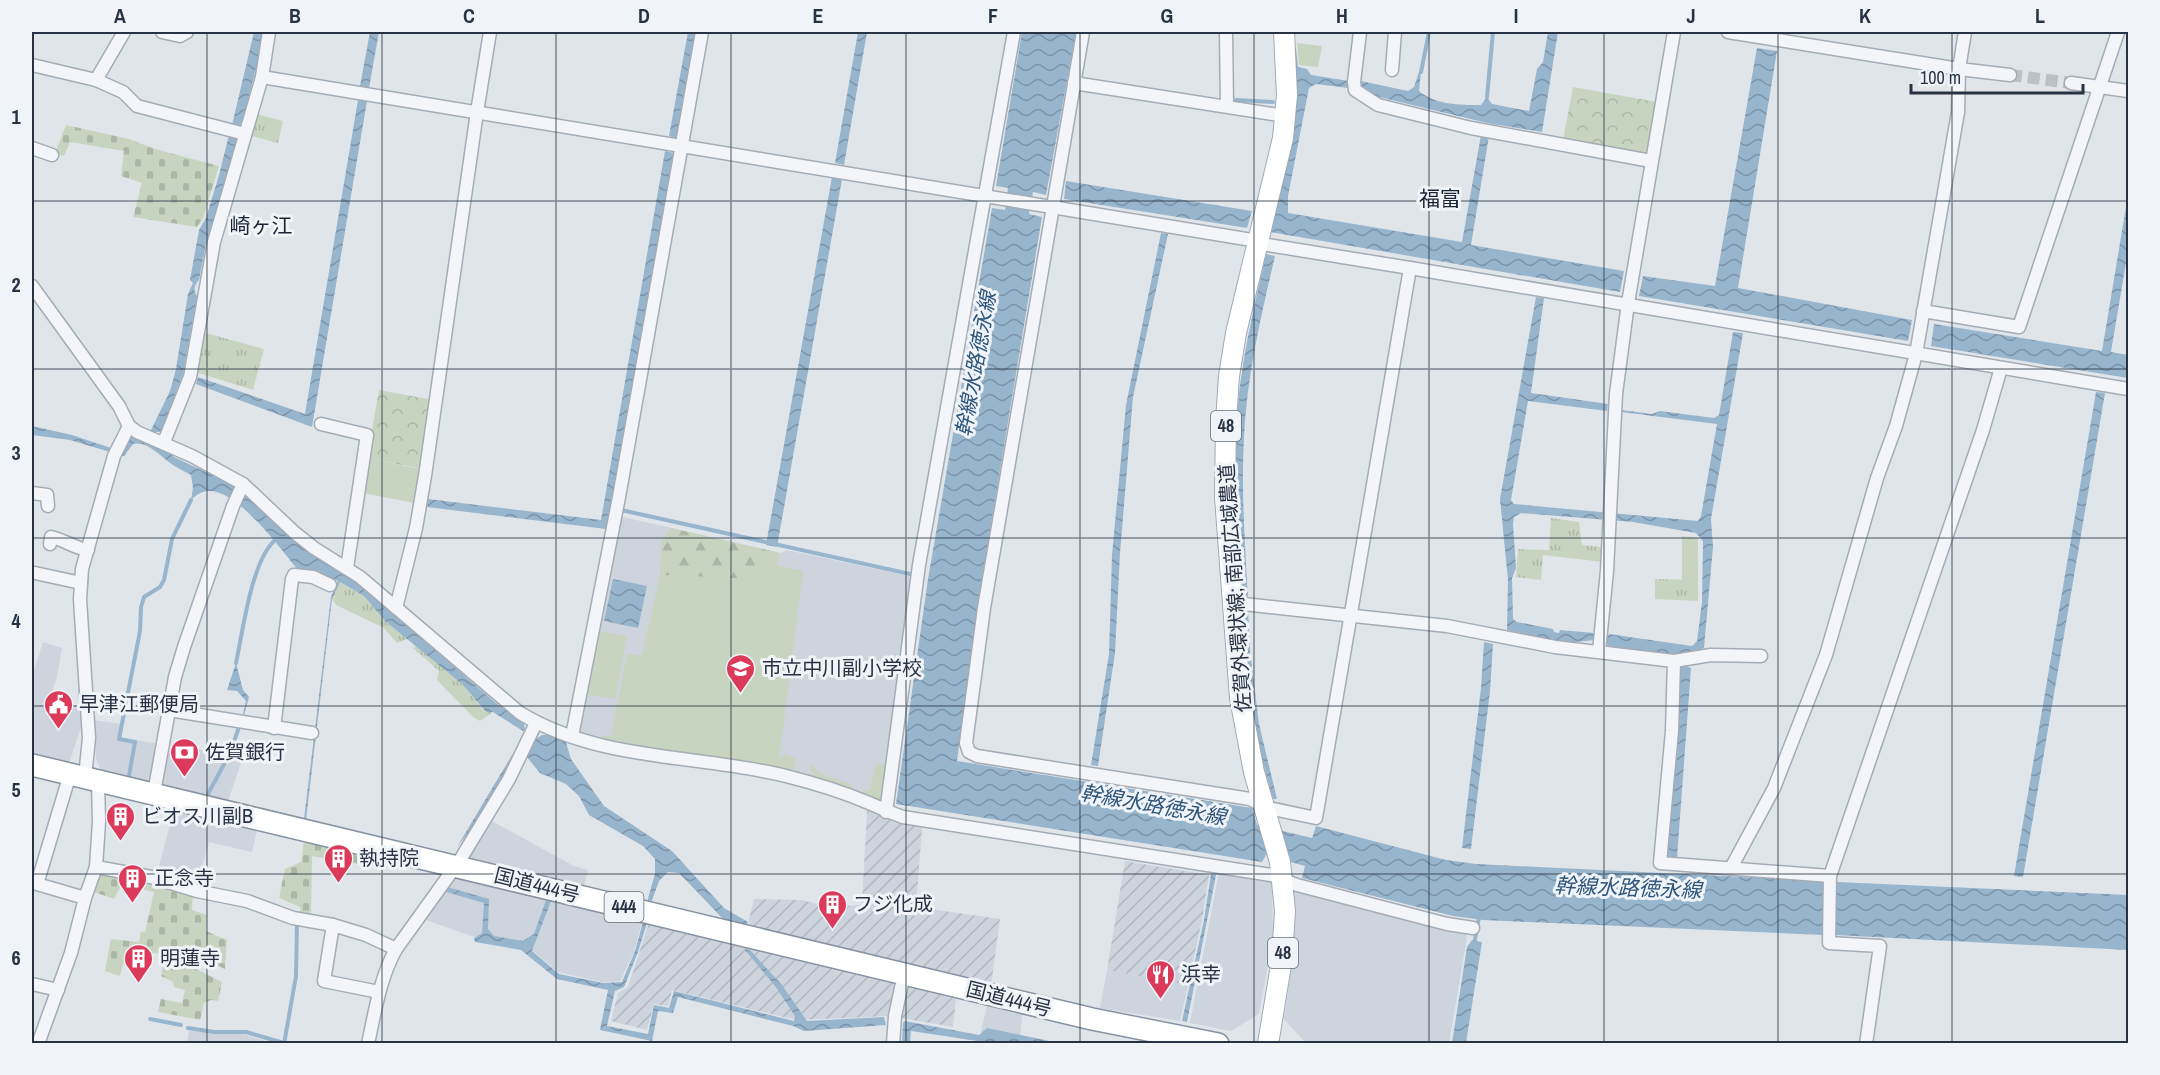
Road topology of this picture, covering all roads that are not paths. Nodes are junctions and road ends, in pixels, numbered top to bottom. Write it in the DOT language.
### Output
graph roads {
  1 [pos="124,32"];
  2 [pos="162,32"];
  3 [pos="187,32"];
  4 [pos="269,32"];
  5 [pos="490,32"];
  6 [pos="702,32"];
  7 [pos="1014,32"];
  8 [pos="1083,32"];
  9 [pos="1226,32"];
  10 [pos="1284,32"];
  11 [pos="1360,32"];
  12 [pos="1395,32"];
  13 [pos="1674,32"];
  14 [pos="1728,32"];
  15 [pos="1965,32"];
  16 [pos="2118,32"];
  17 [pos="32,65"];
  18 [pos="1959,69"];
  19 [pos="1392,70"];
  20 [pos="2010,75"];
  21 [pos="262,77"];
  22 [pos="96,80"];
  23 [pos="1074,83"];
  24 [pos="2072,83"];
  25 [pos="2099,87"];
  26 [pos="2128,91"];
  27 [pos="1227,106"];
  28 [pos="477,112"];
  29 [pos="1285,116"];
  30 [pos="245,134"];
  31 [pos="681,147"];
  32 [pos="32,148"];
  33 [pos="52,155"];
  34 [pos="1651,161"];
  35 [pos="984,196"];
  36 [pos="1052,208"];
  37 [pos="1258,241"];
  38 [pos="1410,268"];
  39 [pos="32,286"];
  40 [pos="1628,303"];
  41 [pos="1923,311"];
  42 [pos="1916,354"];
  43 [pos="2001,368"];
  44 [pos="2128,389"];
  45 [pos="321,424"];
  46 [pos="129,426"];
  47 [pos="164,442"];
  48 [pos="243,484"];
  49 [pos="32,493"];
  50 [pos="48,506"];
  51 [pos="50,544"];
  52 [pos="88,550"];
  53 [pos="334,561"];
  54 [pos="347,568"];
  55 [pos="35,573"];
  56 [pos="81,583"];
  57 [pos="1234,603"];
  58 [pos="396,608"];
  59 [pos="1351,615"];
  60 [pos="1599,643"];
  61 [pos="1761,656"];
  62 [pos="1674,661"];
  63 [pos="169,710"];
  64 [pos="536,723"];
  65 [pos="274,728"];
  66 [pos="312,734"];
  67 [pos="572,736"];
  68 [pos="32,765"];
  69 [pos="84,777"];
  70 [pos="153,793"];
  71 [pos="886,812"];
  72 [pos="1267,815"];
  73 [pos="456,866"];
  74 [pos="96,867"];
  75 [pos="1731,868"];
  76 [pos="1281,871"];
  77 [pos="1830,876"];
  78 [pos="34,883"];
  79 [pos="85,898"];
  80 [pos="333,925"];
  81 [pos="1473,928"];
  82 [pos="396,949"];
  83 [pos="904,974"];
  84 [pos="32,984"];
  85 [pos="58,990"];
  86 [pos="379,992"];
  87 [pos="1206,1042"];
  88 [pos="38,1044"];
  89 [pos="368,1044"];
  90 [pos="893,1044"];
  91 [pos="1268,1044"];
  92 [pos="1866,1044"];
  1 -- 22 [label="street"];
  2 -- 3 [label="street"];
  4 -- 21 [label="street"];
  5 -- 28 [label="street"];
  6 -- 31 [label="street"];
  7 -- 35 [label="street"];
  8 -- 23 [label="street"];
  9 -- 27 [label="street"];
  10 -- 29 [label="main road, 佐賀外環状線; 南部広域農道 / 48"];
  11 -- 34 [label="street"];
  12 -- 19 [label="street"];
  13 -- 34 [label="street"];
  14 -- 18 [label="street"];
  15 -- 18 [label="street"];
  16 -- 25 [label="street"];
  17 -- 22 [label="street"];
  18 -- 20 [label="street"];
  18 -- 41 [label="street"];
  21 -- 28 [label="street"];
  21 -- 30 [label="street"];
  22 -- 30 [label="street"];
  23 -- 27 [label="street"];
  23 -- 36 [label="street"];
  24 -- 25 [label="street"];
  25 -- 26 [label="street"];
  25 -- 41 [label="street"];
  27 -- 29 [label="street"];
  28 -- 31 [label="street"];
  28 -- 58 [label="street"];
  29 -- 37 [label="main road, 佐賀外環状線; 南部広域農道 / 48"];
  30 -- 47 [label="street"];
  31 -- 35 [label="street"];
  31 -- 67 [label="street"];
  32 -- 33 [label="street"];
  34 -- 40 [label="street"];
  35 -- 36 [label="street"];
  35 -- 71 [label="street"];
  36 -- 37 [label="street"];
  36 -- 72 [label="street"];
  37 -- 38 [label="street"];
  37 -- 57 [label="main road, 佐賀外環状線; 南部広域農道 / 48"];
  38 -- 40 [label="street"];
  38 -- 59 [label="street"];
  39 -- 46 [label="street"];
  40 -- 42 [label="street"];
  40 -- 60 [label="street"];
  41 -- 42 [label="street"];
  42 -- 43 [label="street"];
  42 -- 75 [label="street"];
  43 -- 44 [label="street"];
  43 -- 77 [label="street"];
  45 -- 54 [label="street"];
  46 -- 47 [label="street"];
  46 -- 52 [label="street"];
  47 -- 48 [label="street"];
  48 -- 53 [label="street"];
  48 -- 63 [label="street"];
  49 -- 50 [label="street"];
  51 -- 52 [label="street"];
  52 -- 56 [label="street"];
  53 -- 54 [label="street"];
  53 -- 65 [label="street"];
  54 -- 58 [label="street"];
  55 -- 56 [label="street"];
  56 -- 69 [label="street"];
  57 -- 59 [label="street"];
  57 -- 72 [label="main road, 佐賀外環状線; 南部広域農道 / 48"];
  58 -- 64 [label="street"];
  59 -- 60 [label="street"];
  59 -- 72 [label="street"];
  60 -- 62 [label="street"];
  61 -- 62 [label="street"];
  62 -- 75 [label="street"];
  63 -- 65 [label="street"];
  63 -- 70 [label="street"];
  64 -- 67 [label="street"];
  64 -- 73 [label="street"];
  65 -- 66 [label="street"];
  67 -- 71 [label="street"];
  68 -- 69 [label="highway, 国道444号 / 444"];
  69 -- 70 [label="highway, 国道444号 / 444"];
  69 -- 74 [label="street"];
  69 -- 78 [label="street"];
  70 -- 73 [label="highway, 国道444号 / 444"];
  71 -- 76 [label="street"];
  72 -- 76 [label="main road, 48"];
  73 -- 82 [label="street"];
  73 -- 83 [label="highway, 国道444号 / 444"];
  74 -- 79 [label="street"];
  74 -- 80 [label="street"];
  75 -- 77 [label="street"];
  76 -- 81 [label="street"];
  76 -- 91 [label="main road, 48"];
  77 -- 92 [label="street"];
  78 -- 79 [label="street"];
  79 -- 85 [label="street"];
  80 -- 82 [label="street"];
  80 -- 86 [label="street"];
  82 -- 86 [label="street"];
  83 -- 87 [label="highway, 国道444号 / 444"];
  83 -- 90 [label="street"];
  84 -- 85 [label="street"];
  85 -- 88 [label="street"];
  86 -- 89 [label="street"];
}
